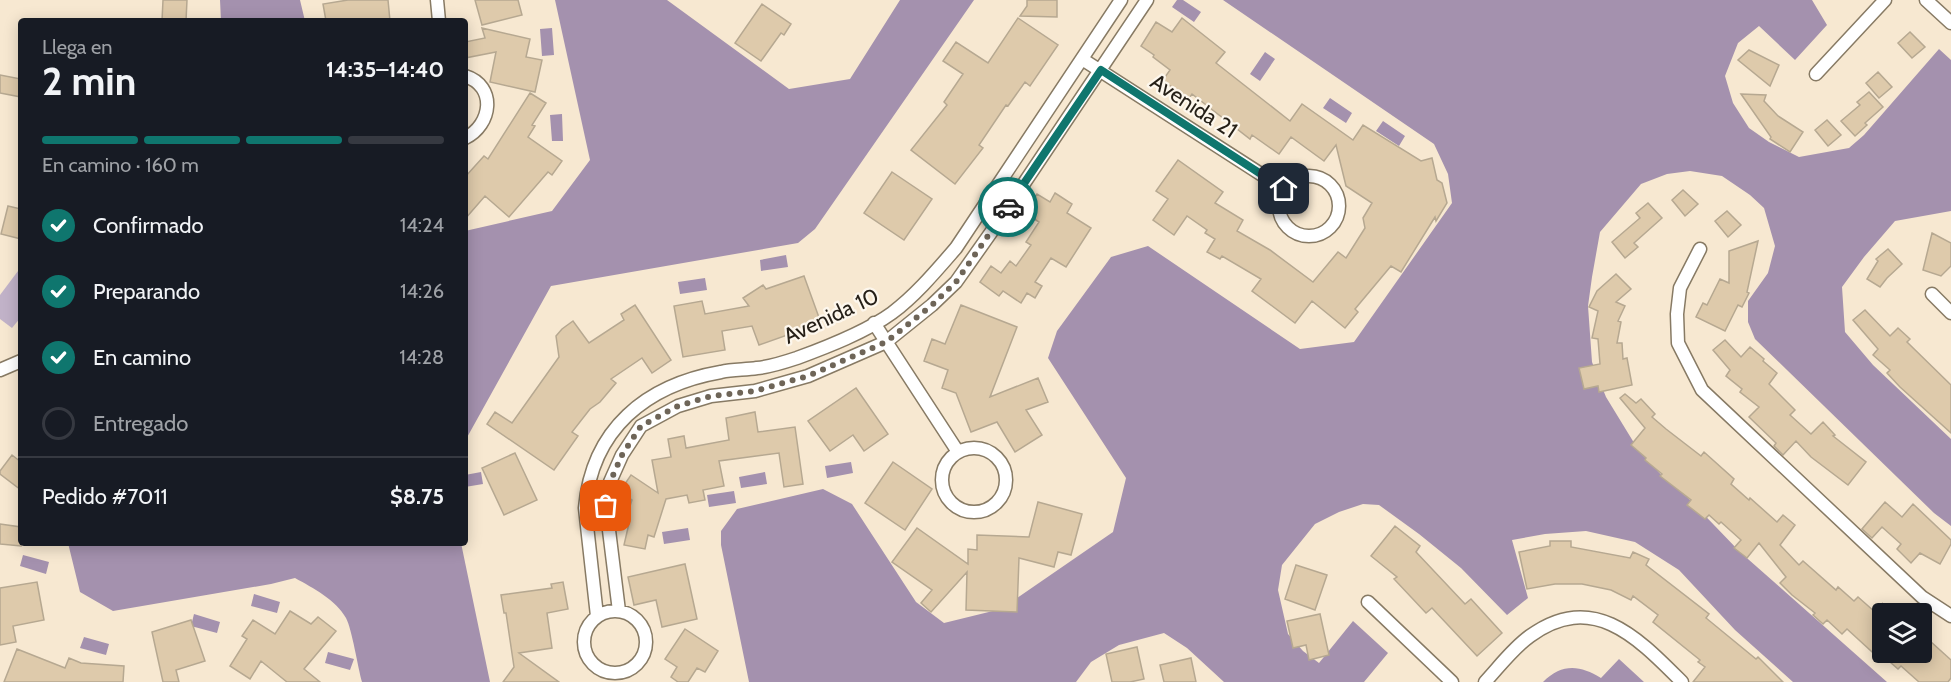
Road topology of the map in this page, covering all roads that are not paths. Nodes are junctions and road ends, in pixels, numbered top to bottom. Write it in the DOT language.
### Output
graph roads {
  1 [pos="437,0"];
  2 [pos="1120,0"];
  3 [pos="1147,0"];
  4 [pos="1885,0"];
  5 [pos="1926,0"];
  6 [pos="439,18"];
  7 [pos="1951,23"];
  8 [pos="1082,59"];
  9 [pos="1101,70"];
  10 [pos="1816,74"];
  11 [pos="468,77"];
  12 [pos="468,137"];
  13 [pos="1284,189"];
  14 [pos="1700,249"];
  15 [pos="1932,294"];
  16 [pos="1951,313"];
  17 [pos="874,323"];
  18 [pos="886,342"];
  19 [pos="18,362"];
  20 [pos="0,370"];
  21 [pos="958,452"];
  22 [pos="1368,602"];
  23 [pos="619,611"];
  24 [pos="597,616"];
  25 [pos="1951,616"];
  26 [pos="1452,682"];
  27 [pos="1485,682"];
  28 [pos="1682,682"];
  1 -- 6 [label="street"];
  2 -- 8 [label="street, Avenida 10"];
  3 -- 9 [label="street, Avenida 10"];
  4 -- 10 [label="street"];
  5 -- 7 [label="street"];
  8 -- 9 [label="street, Avenida 21"];
  8 -- 17 [label="street, Avenida 10"];
  9 -- 13 [label="street, Avenida 21"];
  9 -- 18 [label="street, Avenida 10"];
  11 -- 12 [label="street"];
  13 -- 13 [label="street"];
  14 -- 25 [label="street"];
  15 -- 16 [label="street"];
  17 -- 18 [label="street"];
  17 -- 24 [label="street, Avenida 10"];
  18 -- 21 [label="street"];
  18 -- 23 [label="street, Avenida 10"];
  19 -- 20 [label="street"];
  21 -- 21 [label="street"];
  22 -- 26 [label="street"];
  23 -- 24 [label="street"];
  23 -- 24 [label="street"];
  27 -- 28 [label="street"];
}
